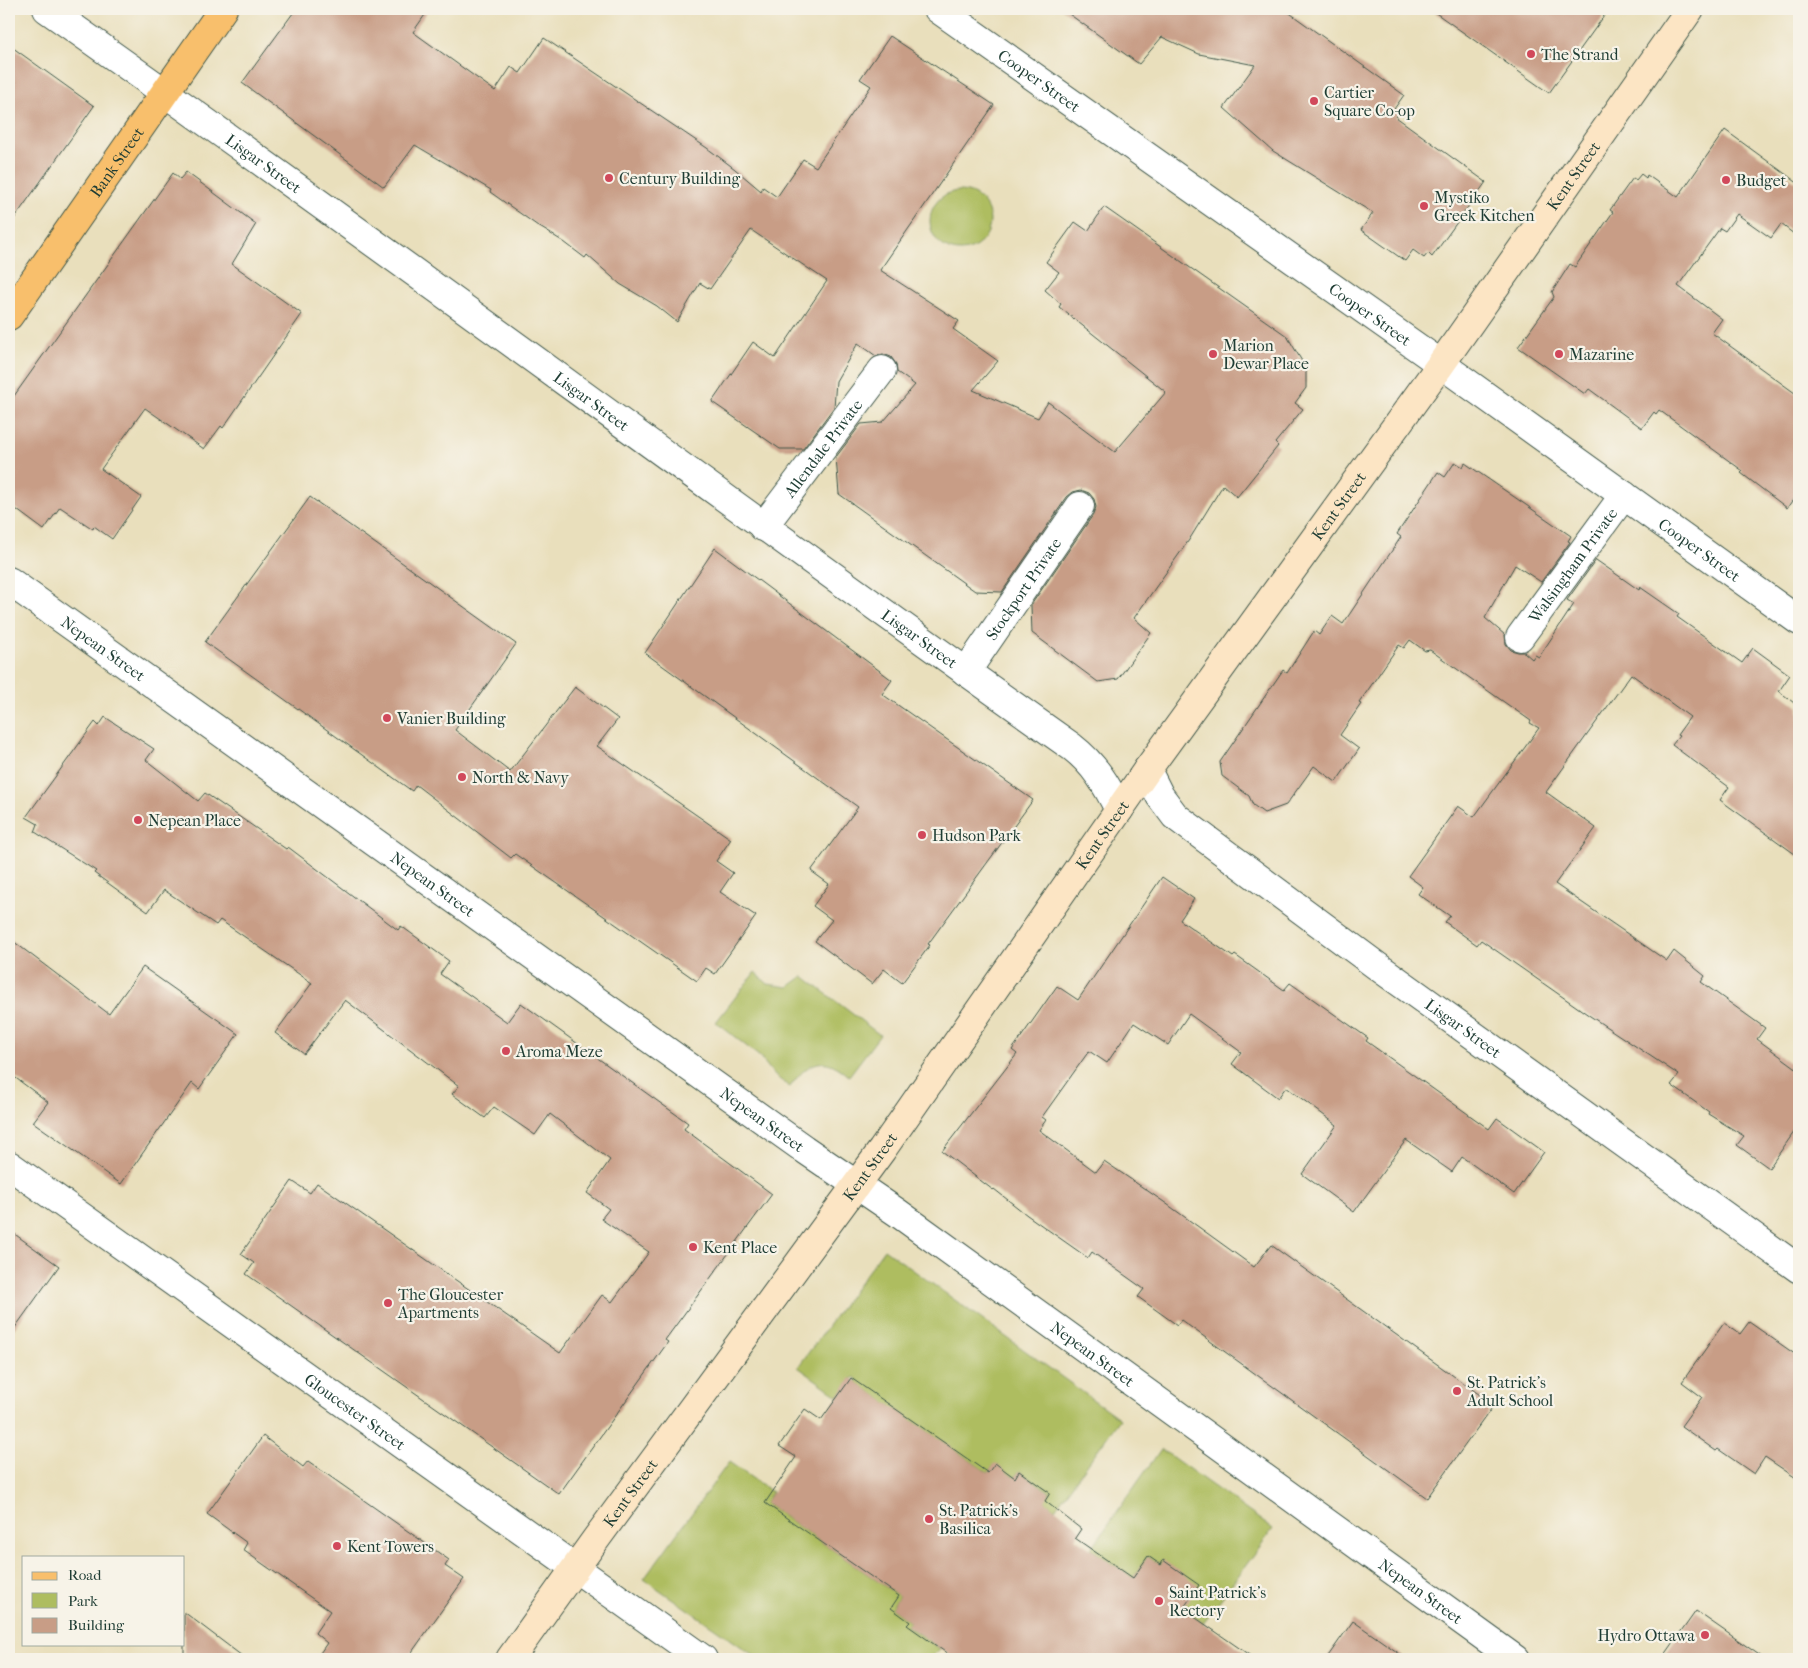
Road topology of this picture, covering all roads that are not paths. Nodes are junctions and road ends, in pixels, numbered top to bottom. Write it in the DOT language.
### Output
graph roads {
  1 [pos="47,9"];
  2 [pos="223,9"];
  3 [pos="938,9"];
  4 [pos="1690,9"];
  5 [pos="165,92"];
  6 [pos="9,316"];
  7 [pos="1441,364"];
  8 [pos="882,370"];
  9 [pos="1624,495"];
  10 [pos="1080,506"];
  11 [pos="763,527"];
  12 [pos="9,581"];
  13 [pos="1799,621"];
  14 [pos="1520,637"];
  15 [pos="966,672"];
  16 [pos="1147,770"];
  17 [pos="1119,810"];
  18 [pos="9,1164"];
  19 [pos="856,1185"];
  20 [pos="1799,1269"];
  21 [pos="575,1567"];
  22 [pos="510,1659"];
  23 [pos="703,1659"];
  24 [pos="1515,1659"];
  1 -- 5 [label="street, Lisgar Street"];
  2 -- 5 [label="main road, Bank Street"];
  3 -- 7 [label="street, Cooper Street"];
  4 -- 7 [label="main road, Kent Street"];
  5 -- 6 [label="main road, Bank Street"];
  5 -- 11 [label="street, Lisgar Street"];
  7 -- 9 [label="street, Cooper Street"];
  7 -- 16 [label="main road, Kent Street"];
  8 -- 11 [label="street, Allendale Private"];
  9 -- 13 [label="street, Cooper Street"];
  9 -- 14 [label="street, Walsingham Private"];
  10 -- 15 [label="street, Stockport Private"];
  11 -- 15 [label="street, Lisgar Street"];
  12 -- 19 [label="street, Nepean Street"];
  15 -- 17 [label="street, Lisgar Street"];
  16 -- 17 [label="main road, Kent Street"];
  16 -- 20 [label="street, Lisgar Street"];
  17 -- 19 [label="main road, Kent Street"];
  18 -- 21 [label="street, Gloucester Street"];
  19 -- 21 [label="main road, Kent Street"];
  19 -- 24 [label="street, Nepean Street"];
  21 -- 22 [label="main road, Kent Street"];
  21 -- 23 [label="street, Gloucester Street"];
}
